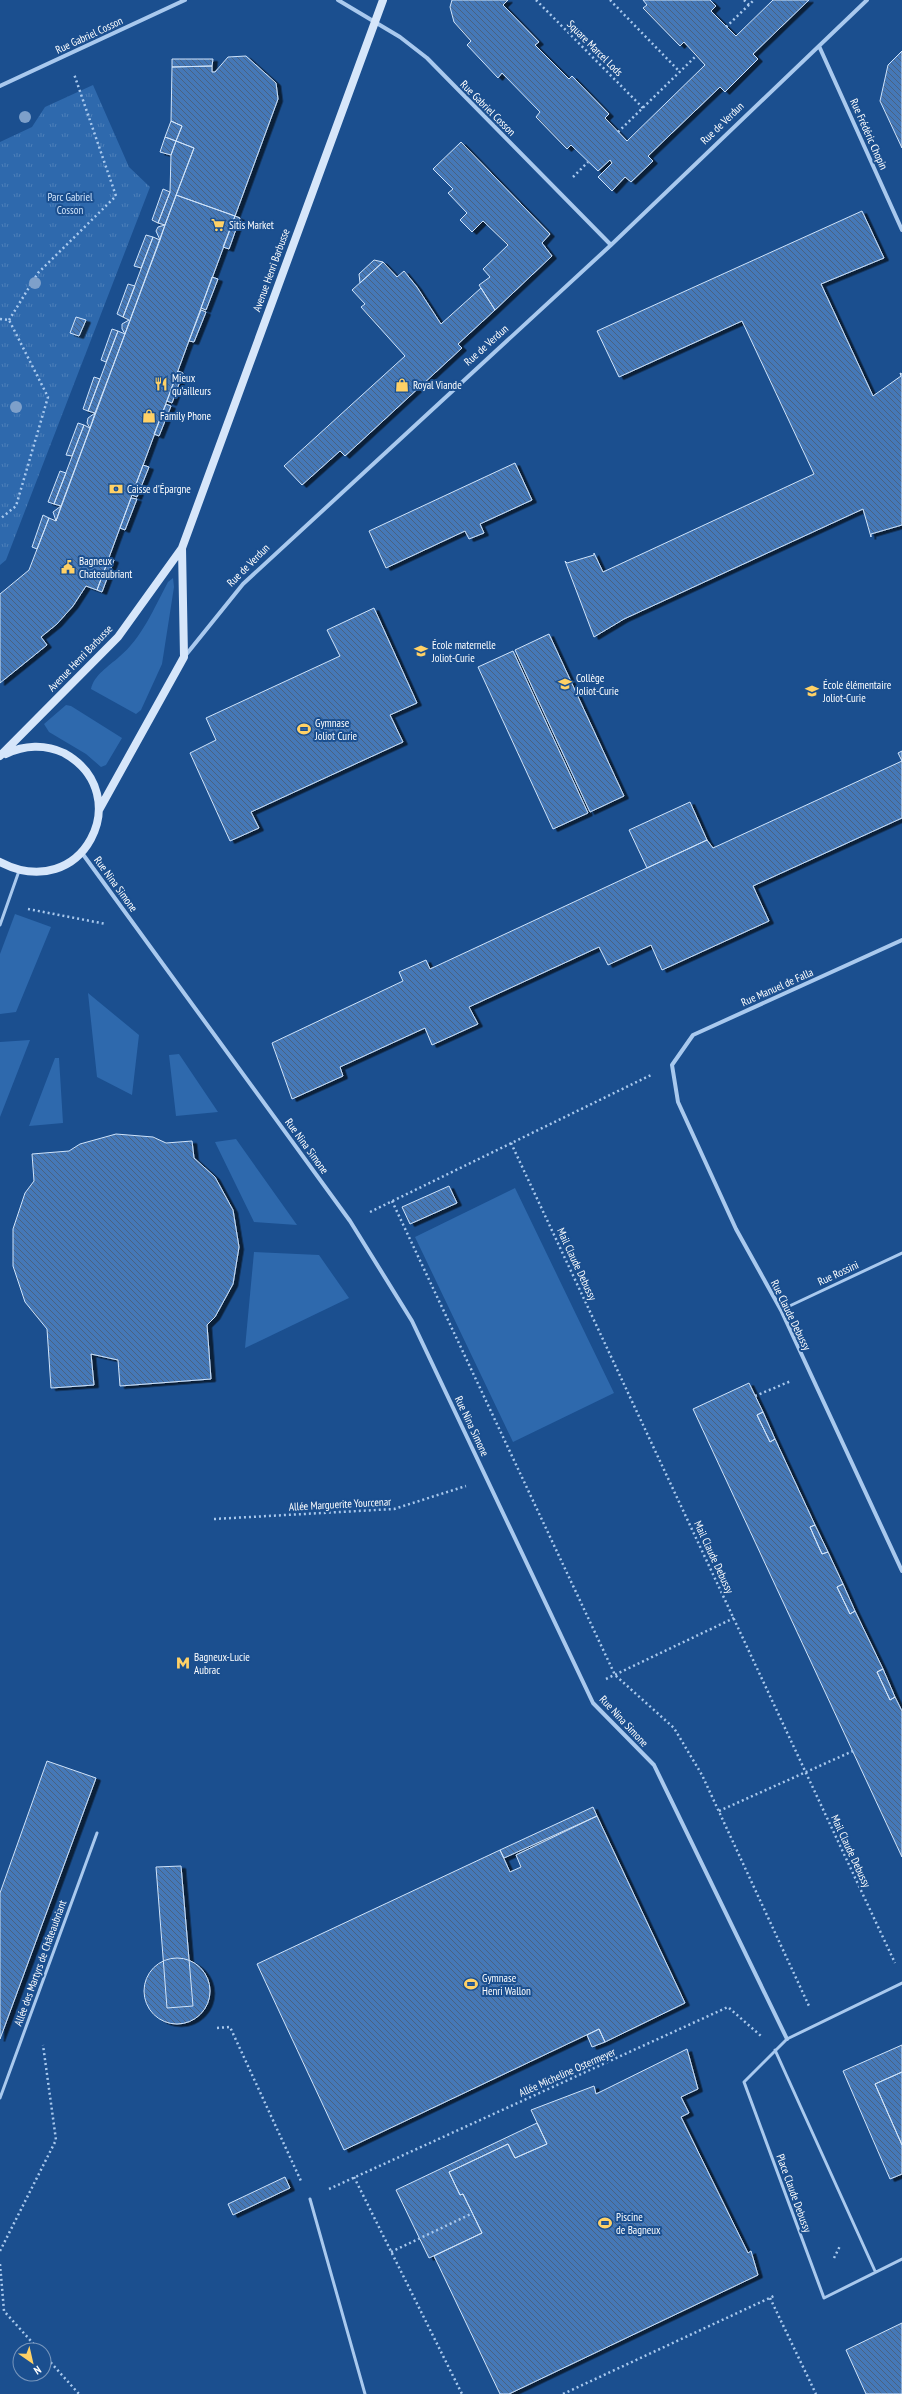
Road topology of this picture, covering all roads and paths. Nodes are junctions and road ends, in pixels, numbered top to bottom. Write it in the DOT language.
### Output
graph roads {
  1 [pos="185,0"];
  2 [pos="338,0"];
  3 [pos="383,0"];
  4 [pos="536,0"];
  5 [pos="610,0"];
  6 [pos="744,0"];
  7 [pos="754,0"];
  8 [pos="867,0"];
  9 [pos="749,5"];
  10 [pos="375,21"];
  11 [pos="726,26"];
  12 [pos="819,46"];
  13 [pos="66,55"];
  14 [pos="696,56"];
  15 [pos="680,72"];
  16 [pos="0,86"];
  17 [pos="643,108"];
  18 [pos="618,132"];
  19 [pos="902,230"];
  20 [pos="611,245"];
  21 [pos="0,319"];
  22 [pos="9,320"];
  23 [pos="0,519"];
  24 [pos="182,548"];
  25 [pos="184,657"];
  26 [pos="0,757"];
  27 [pos="99,810"];
  28 [pos="82,853"];
  29 [pos="0,862"];
  30 [pos="19,871"];
  31 [pos="8,905"];
  32 [pos="112,925"];
  33 [pos="0,926"];
  34 [pos="902,940"];
  35 [pos="672,1065"];
  36 [pos="511,1143"];
  37 [pos="392,1201"];
  38 [pos="350,1221"];
  39 [pos="902,1253"];
  40 [pos="781,1310"];
  41 [pos="810,1373"];
  42 [pos="755,1396"];
  43 [pos="487,1479"];
  44 [pos="214,1519"];
  45 [pos="902,1570"];
  46 [pos="734,1618"];
  47 [pos="615,1675"];
  48 [pos="585,1688"];
  49 [pos="853,1751"];
  50 [pos="806,1772"];
  51 [pos="719,1811"];
  52 [pos="97,1833"];
  53 [pos="896,1965"];
  54 [pos="902,1983"];
  55 [pos="30,2018"];
  56 [pos="818,2024"];
  57 [pos="217,2028"];
  58 [pos="787,2039"];
  59 [pos="775,2050"];
  60 [pos="0,2098"];
  61 [pos="354,2177"];
  62 [pos="310,2199"];
  63 [pos="473,2213"];
  64 [pos="0,2251"];
  65 [pos="391,2252"];
  66 [pos="902,2259"];
  67 [pos="0,2264"];
  68 [pos="875,2272"];
  69 [pos="776,2294"];
  70 [pos="770,2298"];
  71 [pos="32,2342"];
  72 [pos="52,2364"];
  73 [pos="79,2394"];
  74 [pos="365,2394"];
  75 [pos="462,2394"];
  76 [pos="563,2394"];
  77 [pos="816,2394"];
  1 -- 13 [label="street, Rue Gabriel Cosson"];
  2 -- 10 [label="street, Rue Gabriel Cosson"];
  3 -- 10 [label="main road, Avenue Henri Barbusse"];
  4 -- 17 [label="path, Square Marcel Lods"];
  5 -- 15 [label="path"];
  6 -- 9 [label="path"];
  7 -- 9 [label="path"];
  8 -- 12 [label="street, Rue de Verdun"];
  9 -- 11 [label="path"];
  10 -- 20 [label="street, Rue Gabriel Cosson"];
  10 -- 24 [label="main road, Avenue Henri Barbusse"];
  12 -- 19 [label="street, Rue Frédéric Chopin"];
  12 -- 20 [label="street, Rue de Verdun"];
  13 -- 16 [label="street, Rue Gabriel Cosson"];
  13 -- 22 [label="path"];
  14 -- 15 [label="path"];
  15 -- 17 [label="path"];
  17 -- 18 [label="path"];
  20 -- 25 [label="street, Rue de Verdun"];
  21 -- 22 [label="path"];
  22 -- 23 [label="path"];
  24 -- 25 [label="main road, Avenue Henri Barbusse"];
  24 -- 26 [label="main road, Avenue Henri Barbusse"];
  25 -- 27 [label="main road, Rue de Verdun"];
  26 -- 27 [label="main road"];
  27 -- 28 [label="main road"];
  28 -- 30 [label="main road"];
  28 -- 38 [label="street, Rue Nina Simone"];
  29 -- 30 [label="main road"];
  30 -- 31 [label="lane"];
  31 -- 32 [label="path"];
  31 -- 33 [label="lane"];
  34 -- 35 [label="street, Rue Manuel de Falla"];
  35 -- 36 [label="path"];
  35 -- 40 [label="street, Rue Claude Debussy"];
  36 -- 37 [label="path"];
  36 -- 46 [label="path, Mail Claude Debussy"];
  37 -- 38 [label="path"];
  37 -- 47 [label="path"];
  38 -- 43 [label="street, Rue Nina Simone"];
  39 -- 40 [label="lane, Rue Rossini"];
  40 -- 41 [label="street, Rue Claude Debussy"];
  41 -- 42 [label="path"];
  41 -- 45 [label="street, Rue Claude Debussy"];
  43 -- 44 [label="path, Allée Marguerite Yourcenar"];
  43 -- 48 [label="street, Rue Nina Simone"];
  46 -- 47 [label="path"];
  46 -- 50 [label="path, Mail Claude Debussy"];
  47 -- 48 [label="path"];
  47 -- 51 [label="path"];
  48 -- 58 [label="street, Rue Nina Simone"];
  49 -- 50 [label="path"];
  50 -- 51 [label="path"];
  50 -- 53 [label="path, Mail Claude Debussy"];
  51 -- 56 [label="path"];
  52 -- 55 [label="lane, Allée des Martyrs de Châteaubriant"];
  54 -- 56 [label="lane, Place Claude Debussy"];
  55 -- 60 [label="lane, Allée des Martyrs de Châteaubriant"];
  55 -- 64 [label="path"];
  56 -- 58 [label="lane, Place Claude Debussy"];
  57 -- 62 [label="path"];
  58 -- 59 [label="lane, Place Claude Debussy"];
  59 -- 61 [label="path, Allée Micheline Ostermeyer"];
  59 -- 68 [label="lane"];
  59 -- 68 [label="lane, Place Claude Debussy"];
  61 -- 62 [label="path"];
  61 -- 65 [label="path"];
  62 -- 74 [label="lane"];
  63 -- 65 [label="path"];
  65 -- 75 [label="path"];
  66 -- 68 [label="lane, Place Claude Debussy"];
  67 -- 71 [label="path"];
  69 -- 70 [label="path"];
  70 -- 76 [label="path"];
  70 -- 77 [label="path"];
  72 -- 73 [label="path"];
}
